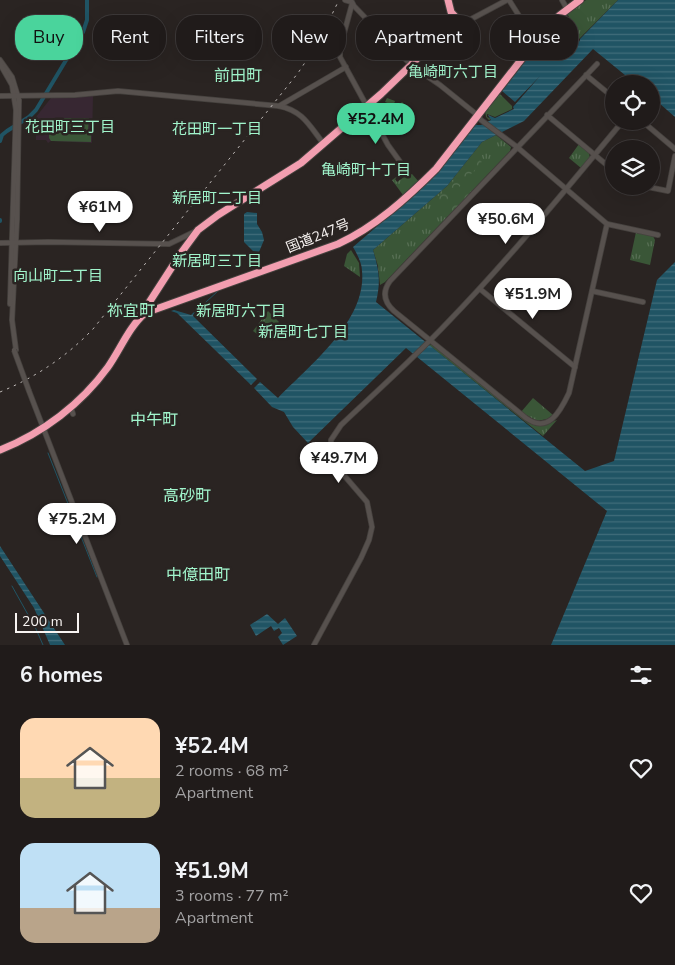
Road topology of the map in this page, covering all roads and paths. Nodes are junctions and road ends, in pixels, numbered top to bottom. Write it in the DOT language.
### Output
graph roads {
  1 [pos="345,0"];
  2 [pos="448,0"];
  3 [pos="508,0"];
  4 [pos="562,0"];
  5 [pos="580,0"];
  6 [pos="353,1"];
  7 [pos="567,9"];
  8 [pos="454,15"];
  9 [pos="479,15"];
  10 [pos="518,15"];
  11 [pos="560,15"];
  12 [pos="0,60"];
  13 [pos="416,60"];
  14 [pos="522,60"];
  15 [pos="0,64"];
  16 [pos="596,64"];
  17 [pos="410,66"];
  18 [pos="346,67"];
  19 [pos="586,75"];
  20 [pos="605,91"];
  21 [pos="17,95"];
  22 [pos="1,96"];
  23 [pos="279,106"];
  24 [pos="366,106"];
  25 [pos="547,115"];
  26 [pos="482,118"];
  27 [pos="616,130"];
  28 [pos="653,130"];
  29 [pos="323,143"];
  30 [pos="517,147"];
  31 [pos="675,149"];
  32 [pos="595,155"];
  33 [pos="675,156"];
  34 [pos="605,163"];
  35 [pos="406,170"];
  36 [pos="660,189"];
  37 [pos="567,190"];
  38 [pos="607,224"];
  39 [pos="198,230"];
  40 [pos="658,235"];
  41 [pos="1,243"];
  42 [pos="14,243"];
  43 [pos="480,289"];
  44 [pos="592,291"];
  45 [pos="643,302"];
  46 [pos="148,310"];
  47 [pos="140,321"];
  48 [pos="428,342"];
  49 [pos="575,367"];
  50 [pos="45,433"];
  51 [pos="0,452"];
  52 [pos="127,645"];
  53 [pos="314,645"];
  1 -- 6 [label="street"];
  2 -- 8 [label="highway"];
  3 -- 9 [label="street"];
  3 -- 10 [label="street"];
  4 -- 7 [label="street"];
  5 -- 7 [label="highway, 国道247号"];
  6 -- 17 [label="street"];
  6 -- 18 [label="street"];
  7 -- 11 [label="highway, 国道247号"];
  12 -- 21 [label="street"];
  13 -- 17 [label="highway"];
  14 -- 26 [label="highway, 国道247号"];
  15 -- 21 [label="street"];
  16 -- 19 [label="street"];
  17 -- 24 [label="highway"];
  17 -- 26 [label="street"];
  18 -- 23 [label="street"];
  18 -- 24 [label="street"];
  19 -- 20 [label="street"];
  19 -- 25 [label="street"];
  21 -- 22 [label="street"];
  21 -- 23 [label="street"];
  21 -- 42 [label="street"];
  23 -- 29 [label="street"];
  24 -- 29 [label="highway"];
  24 -- 35 [label="street"];
  25 -- 30 [label="street"];
  25 -- 32 [label="street"];
  26 -- 30 [label="street"];
  26 -- 46 [label="highway, 国道247号"];
  27 -- 32 [label="street"];
  28 -- 31 [label="street"];
  29 -- 39 [label="highway"];
  30 -- 37 [label="street"];
  30 -- 48 [label="street"];
  32 -- 34 [label="street"];
  32 -- 37 [label="street"];
  33 -- 36 [label="street"];
  37 -- 38 [label="street"];
  37 -- 43 [label="street"];
  38 -- 40 [label="street"];
  38 -- 44 [label="street"];
  39 -- 42 [label="street"];
  39 -- 46 [label="highway"];
  41 -- 42 [label="street"];
  42 -- 50 [label="street, bridge"];
  43 -- 48 [label="street"];
  43 -- 49 [label="street"];
  44 -- 45 [label="street"];
  44 -- 49 [label="street"];
  46 -- 47 [label="highway, 国道247号"];
  47 -- 50 [label="highway, 国道247号"];
  47 -- 50 [label="highway, 国道247号"];
  48 -- 49 [label="street"];
  48 -- 53 [label="street"];
  50 -- 51 [label="highway, 国道247号"];
  50 -- 52 [label="street"];
}
